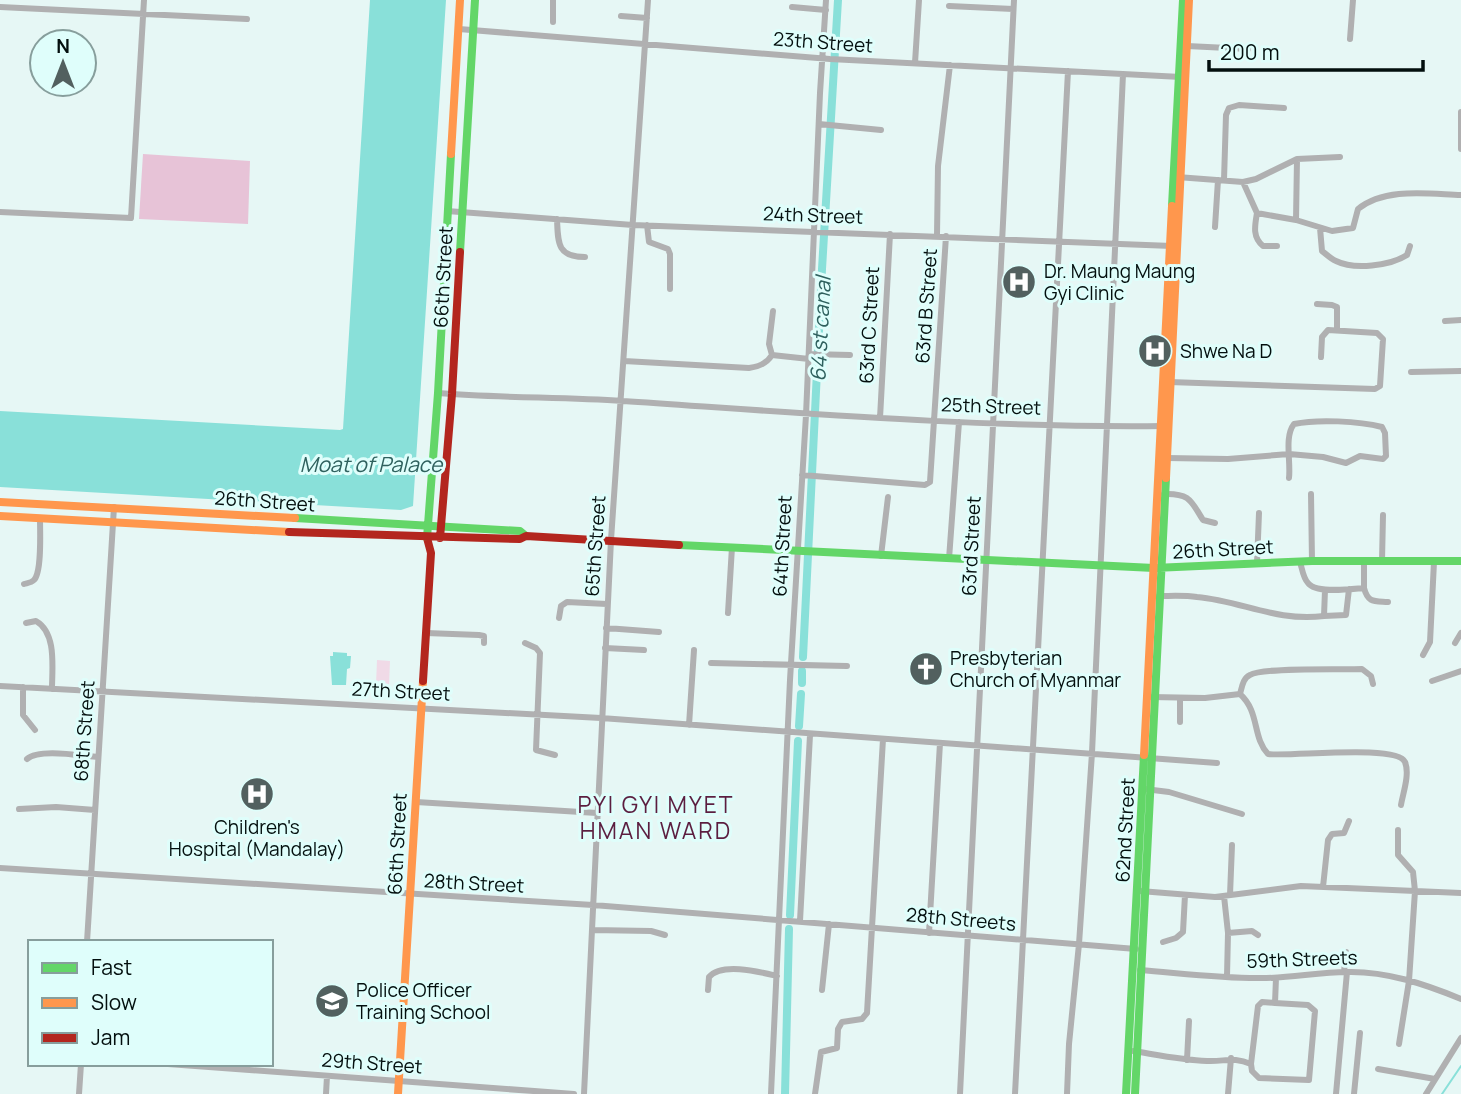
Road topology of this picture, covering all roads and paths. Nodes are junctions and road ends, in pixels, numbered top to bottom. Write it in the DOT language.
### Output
graph roads {
  1 [pos="144,0"];
  2 [pos="460,0"];
  3 [pos="475,0"];
  4 [pos="553,0"];
  5 [pos="648,0"];
  6 [pos="826,0"];
  7 [pos="919,0"];
  8 [pos="1014,0"];
  9 [pos="1183,0"];
  10 [pos="1189,0"];
  11 [pos="1353,0"];
  12 [pos="949,6"];
  13 [pos="0,7"];
  14 [pos="792,7"];
  15 [pos="826,9"];
  16 [pos="1013,9"];
  17 [pos="144,13"];
  18 [pos="621,16"];
  19 [pos="647,18"];
  20 [pos="247,19"];
  21 [pos="553,22"];
  22 [pos="459,29"];
  23 [pos="473,30"];
  24 [pos="1350,39"];
  25 [pos="645,44"];
  26 [pos="1187,46"];
  27 [pos="1248,50"];
  28 [pos="822,58"];
  29 [pos="915,63"];
  30 [pos="950,65"];
  31 [pos="1011,68"];
  32 [pos="1068,71"];
  33 [pos="1123,74"];
  34 [pos="1183,77"];
  35 [pos="1284,108"];
  36 [pos="1461,112"];
  37 [pos="826,124"];
  38 [pos="881,130"];
  39 [pos="1461,149"];
  40 [pos="1340,157"];
  41 [pos="1297,159"];
  42 [pos="1178,177"];
  43 [pos="1221,180"];
  44 [pos="1244,181"];
  45 [pos="1461,195"];
  46 [pos="447,211"];
  47 [pos="0,212"];
  48 [pos="463,213"];
  49 [pos="1257,213"];
  50 [pos="557,219"];
  51 [pos="1296,220"];
  52 [pos="633,225"];
  53 [pos="647,225"];
  54 [pos="1215,227"];
  55 [pos="820,231"];
  56 [pos="890,234"];
  57 [pos="1320,234"];
  58 [pos="937,235"];
  59 [pos="946,236"];
  60 [pos="1003,238"];
  61 [pos="1059,242"];
  62 [pos="1116,244"];
  63 [pos="1174,246"];
  64 [pos="1277,246"];
  65 [pos="1410,246"];
  66 [pos="585,257"];
  67 [pos="670,289"];
  68 [pos="1317,304"];
  69 [pos="773,311"];
  70 [pos="1461,320"];
  71 [pos="1445,321"];
  72 [pos="1337,330"];
  73 [pos="772,355"];
  74 [pos="813,355"];
  75 [pos="850,355"];
  76 [pos="1321,358"];
  77 [pos="624,361"];
  78 [pos="1411,372"];
  79 [pos="1461,372"];
  80 [pos="1167,382"];
  81 [pos="438,393"];
  82 [pos="452,394"];
  83 [pos="621,401"];
  84 [pos="812,415"];
  85 [pos="880,418"];
  86 [pos="934,420"];
  87 [pos="959,422"];
  88 [pos="993,424"];
  89 [pos="1049,424"];
  90 [pos="1165,426"];
  91 [pos="1107,427"];
  92 [pos="1289,454"];
  93 [pos="1167,458"];
  94 [pos="809,475"];
  95 [pos="1289,478"];
  96 [pos="1164,494"];
  97 [pos="1311,494"];
  98 [pos="888,497"];
  99 [pos="0,502"];
  100 [pos="114,507"];
  101 [pos="1259,513"];
  102 [pos="1382,515"];
  103 [pos="0,516"];
  104 [pos="40,519"];
  105 [pos="113,523"];
  106 [pos="1215,523"];
  107 [pos="427,526"];
  108 [pos="441,527"];
  109 [pos="526,536"];
  110 [pos="427,538"];
  111 [pos="440,538"];
  112 [pos="611,540"];
  113 [pos="732,547"];
  114 [pos="805,551"];
  115 [pos="431,553"];
  116 [pos="881,556"];
  117 [pos="949,559"];
  118 [pos="986,561"];
  119 [pos="1312,561"];
  120 [pos="1364,561"];
  121 [pos="1382,561"];
  122 [pos="1461,561"];
  123 [pos="1300,562"];
  124 [pos="1434,562"];
  125 [pos="1256,563"];
  126 [pos="1043,564"];
  127 [pos="1100,566"];
  128 [pos="1158,568"];
  129 [pos="23,584"];
  130 [pos="1364,588"];
  131 [pos="1349,589"];
  132 [pos="1325,590"];
  133 [pos="1156,596"];
  134 [pos="1388,602"];
  135 [pos="607,604"];
  136 [pos="728,613"];
  137 [pos="1325,616"];
  138 [pos="559,618"];
  139 [pos="26,623"];
  140 [pos="606,628"];
  141 [pos="659,632"];
  142 [pos="426,633"];
  143 [pos="1461,633"];
  144 [pos="484,643"];
  145 [pos="525,643"];
  146 [pos="1455,643"];
  147 [pos="604,648"];
  148 [pos="644,650"];
  149 [pos="694,650"];
  150 [pos="1423,655"];
  151 [pos="711,663"];
  152 [pos="791,664"];
  153 [pos="848,666"];
  154 [pos="1461,671"];
  155 [pos="1432,681"];
  156 [pos="1373,684"];
  157 [pos="0,686"];
  158 [pos="23,687"];
  159 [pos="52,689"];
  160 [pos="103,691"];
  161 [pos="1240,694"];
  162 [pos="1151,697"];
  163 [pos="1180,698"];
  164 [pos="421,707"];
  165 [pos="537,715"];
  166 [pos="601,718"];
  167 [pos="1180,722"];
  168 [pos="689,725"];
  169 [pos="35,730"];
  170 [pos="794,734"];
  171 [pos="810,735"];
  172 [pos="883,739"];
  173 [pos="940,743"];
  174 [pos="976,745"];
  175 [pos="1033,750"];
  176 [pos="1092,753"];
  177 [pos="555,755"];
  178 [pos="98,757"];
  179 [pos="1148,758"];
  180 [pos="27,759"];
  181 [pos="1217,763"];
  182 [pos="1145,789"];
  183 [pos="416,802"];
  184 [pos="1401,805"];
  185 [pos="19,809"];
  186 [pos="95,810"];
  187 [pos="597,813"];
  188 [pos="1242,814"];
  189 [pos="1349,821"];
  190 [pos="1398,830"];
  191 [pos="1232,845"];
  192 [pos="0,868"];
  193 [pos="91,874"];
  194 [pos="1323,887"];
  195 [pos="1141,891"];
  196 [pos="1415,891"];
  197 [pos="1461,893"];
  198 [pos="410,895"];
  199 [pos="1185,895"];
  200 [pos="1227,895"];
  201 [pos="593,905"];
  202 [pos="789,921"];
  203 [pos="830,924"];
  204 [pos="873,928"];
  205 [pos="592,930"];
  206 [pos="929,933"];
  207 [pos="1228,933"];
  208 [pos="665,935"];
  209 [pos="967,935"];
  210 [pos="1258,935"];
  211 [pos="87,940"];
  212 [pos="1023,940"];
  213 [pos="1164,942"];
  214 [pos="1079,944"];
  215 [pos="1137,949"];
  216 [pos="1346,952"];
  217 [pos="1140,970"];
  218 [pos="1346,972"];
  219 [pos="777,976"];
  220 [pos="1227,976"];
  221 [pos="1276,978"];
  222 [pos="1409,981"];
  223 [pos="708,990"];
  224 [pos="822,990"];
  225 [pos="1461,999"];
  226 [pos="1275,1003"];
  227 [pos="1188,1021"];
  228 [pos="1360,1033"];
  229 [pos="1461,1038"];
  230 [pos="1399,1044"];
  231 [pos="1128,1050"];
  232 [pos="1137,1052"];
  233 [pos="1231,1058"];
  234 [pos="1187,1059"];
  235 [pos="1251,1063"];
  236 [pos="81,1066"];
  237 [pos="194,1066"];
  238 [pos="1378,1069"];
  239 [pos="327,1076"];
  240 [pos="1436,1079"];
  241 [pos="399,1081"];
  242 [pos="452,1085"];
  243 [pos="79,1094"];
  244 [pos="326,1094"];
  245 [pos="398,1094"];
  246 [pos="452,1094"];
  247 [pos="574,1094"];
  248 [pos="584,1094"];
  249 [pos="771,1094"];
  250 [pos="815,1094"];
  251 [pos="960,1094"];
  252 [pos="1015,1094"];
  253 [pos="1067,1094"];
  254 [pos="1126,1094"];
  255 [pos="1135,1094"];
  256 [pos="1228,1094"];
  257 [pos="1336,1094"];
  258 [pos="1354,1094"];
  259 [pos="1426,1094"];
  1 -- 17 [label="street"];
  2 -- 22 [label="main road, 66th Street"];
  3 -- 23 [label="main road, 66th Street"];
  4 -- 21 [label="street"];
  5 -- 19 [label="street, 65th Street"];
  6 -- 15 [label="street, 64th Street"];
  7 -- 29 [label="street"];
  8 -- 16 [label="street, 63rd Street"];
  9 -- 34 [label="main road"];
  10 -- 26 [label="main road"];
  11 -- 24 [label="street"];
  12 -- 16 [label="street"];
  13 -- 17 [label="street"];
  14 -- 15 [label="street"];
  15 -- 28 [label="street, 64th Street"];
  16 -- 31 [label="street, 63rd Street"];
  17 -- 20 [label="street"];
  17 -- 47 [label="street"];
  18 -- 19 [label="street"];
  19 -- 25 [label="street, 65th Street"];
  22 -- 23 [label="street, 23th Street"];
  22 -- 46 [label="main road, 66th Street"];
  23 -- 25 [label="street, 23th Street"];
  23 -- 48 [label="main road, 66th Street"];
  25 -- 28 [label="street, 23th Street"];
  25 -- 52 [label="street, 65th Street"];
  26 -- 27 [label="street"];
  26 -- 34 [label="main road"];
  28 -- 29 [label="street, 23th Street"];
  28 -- 37 [label="street, 64th Street"];
  29 -- 30 [label="street, 23th Street"];
  30 -- 31 [label="street, 23th Street"];
  30 -- 58 [label="street, 63rd B Street"];
  31 -- 32 [label="street, 23th Street"];
  31 -- 60 [label="street, 63rd Street"];
  32 -- 33 [label="street, 23th Street"];
  32 -- 61 [label="street"];
  33 -- 34 [label="street, 23th Street"];
  33 -- 62 [label="street"];
  34 -- 42 [label="main road"];
  35 -- 43 [label="street"];
  36 -- 39 [label="street"];
  37 -- 38 [label="street"];
  37 -- 55 [label="street, 64th Street"];
  40 -- 41 [label="street"];
  41 -- 44 [label="street"];
  41 -- 51 [label="street"];
  42 -- 43 [label="street"];
  42 -- 63 [label="main road"];
  43 -- 44 [label="street"];
  43 -- 54 [label="street"];
  44 -- 49 [label="street"];
  45 -- 57 [label="street"];
  46 -- 48 [label="street, 24th Street"];
  46 -- 81 [label="main road, 66th Street"];
  48 -- 50 [label="street, 24th Street"];
  48 -- 82 [label="main road, 66th Street"];
  49 -- 51 [label="street"];
  49 -- 64 [label="street"];
  50 -- 52 [label="street, 24th Street"];
  50 -- 66 [label="street"];
  51 -- 57 [label="street"];
  52 -- 53 [label="street, 24th Street"];
  52 -- 77 [label="street, 65th Street"];
  53 -- 55 [label="street, 24th Street"];
  53 -- 67 [label="street"];
  55 -- 56 [label="street, 24th Street"];
  55 -- 74 [label="street, 64th Street"];
  56 -- 58 [label="street, 24th Street"];
  56 -- 85 [label="street, 63rd C Street"];
  57 -- 65 [label="street"];
  58 -- 59 [label="street, 24th Street"];
  59 -- 60 [label="street, 24th Street"];
  59 -- 86 [label="street, 63rd B Street"];
  60 -- 61 [label="street, 24th Street"];
  60 -- 88 [label="street, 63rd Street"];
  61 -- 62 [label="street, 24th Street"];
  61 -- 89 [label="street"];
  62 -- 63 [label="street, 24th Street"];
  62 -- 91 [label="street"];
  63 -- 80 [label="main road"];
  68 -- 72 [label="street"];
  69 -- 73 [label="street"];
  70 -- 71 [label="street"];
  72 -- 76 [label="street"];
  72 -- 80 [label="street"];
  73 -- 74 [label="street"];
  73 -- 77 [label="street"];
  74 -- 75 [label="street"];
  74 -- 84 [label="street, 64th Street"];
  77 -- 83 [label="street, 65th Street"];
  78 -- 79 [label="street"];
  80 -- 90 [label="main road"];
  81 -- 82 [label="street"];
  81 -- 107 [label="main road, 66th Street"];
  82 -- 83 [label="street"];
  82 -- 108 [label="main road, 66th Street"];
  83 -- 84 [label="street, 25th Street"];
  83 -- 112 [label="street, 65th Street"];
  84 -- 85 [label="street, 25th Street"];
  84 -- 94 [label="street, 64th Street"];
  85 -- 86 [label="street, 25th Street"];
  86 -- 87 [label="street, 25th Street"];
  86 -- 94 [label="street, 63rd B Street"];
  87 -- 88 [label="street, 25th Street"];
  87 -- 117 [label="street"];
  88 -- 89 [label="street, 25th Street"];
  88 -- 118 [label="street, 63rd Street"];
  89 -- 91 [label="street, 25th Street"];
  89 -- 126 [label="street"];
  90 -- 91 [label="street, 25th Street"];
  90 -- 93 [label="main road"];
  90 -- 128 [label="main road"];
  91 -- 127 [label="street"];
  92 -- 92 [label="street"];
  92 -- 93 [label="street"];
  92 -- 95 [label="street"];
  93 -- 96 [label="main road"];
  94 -- 114 [label="street, 64th Street"];
  96 -- 106 [label="street"];
  96 -- 128 [label="main road"];
  97 -- 119 [label="street"];
  98 -- 116 [label="street"];
  99 -- 100 [label="main road, 26th Street"];
  100 -- 105 [label="street, 68th Street"];
  100 -- 107 [label="main road, 26th Street"];
  101 -- 125 [label="street"];
  102 -- 121 [label="street"];
  103 -- 104 [label="main road, 26th Street"];
  104 -- 105 [label="main road, 26th Street"];
  104 -- 129 [label="street"];
  105 -- 110 [label="main road, 26th Street"];
  105 -- 160 [label="street, 68th Street"];
  107 -- 108 [label="main road, 26th Street"];
  107 -- 110 [label="main road, 66th Street"];
  108 -- 109 [label="main road, 26th Street"];
  108 -- 111 [label="main road, 66th Street"];
  109 -- 111 [label="main road, 26th Street"];
  109 -- 112 [label="main road, 26th Street"];
  110 -- 111 [label="main road, 26th Street"];
  110 -- 115 [label="main road, 66th Street"];
  111 -- 115 [label="main road, 66th Street"];
  112 -- 113 [label="main road, 26th Street"];
  112 -- 135 [label="street, 65th Street"];
  113 -- 114 [label="main road, 26th Street"];
  113 -- 136 [label="street"];
  114 -- 116 [label="main road, 26th Street"];
  114 -- 152 [label="street, 64th Street"];
  115 -- 142 [label="main road, 66th Street"];
  116 -- 117 [label="main road, 26th Street"];
  117 -- 118 [label="main road, 26th Street"];
  118 -- 126 [label="main road, 26th Street"];
  118 -- 174 [label="street, 63rd Street"];
  119 -- 120 [label="main road, 26th Street"];
  119 -- 123 [label="main road, 26th Street"];
  120 -- 121 [label="main road, 26th Street"];
  120 -- 130 [label="street"];
  121 -- 124 [label="main road, 26th Street"];
  122 -- 124 [label="main road, 26th Street"];
  123 -- 125 [label="main road, 26th Street"];
  123 -- 132 [label="street"];
  124 -- 150 [label="street"];
  125 -- 128 [label="main road, 26th Street"];
  126 -- 127 [label="main road, 26th Street"];
  126 -- 175 [label="street"];
  127 -- 128 [label="main road, 26th Street"];
  127 -- 176 [label="street"];
  128 -- 133 [label="main road, 62nd Street"];
  130 -- 131 [label="street"];
  130 -- 134 [label="street"];
  131 -- 132 [label="street"];
  131 -- 137 [label="street"];
  132 -- 137 [label="street"];
  133 -- 137 [label="street"];
  133 -- 162 [label="main road, 62nd Street"];
  135 -- 138 [label="street"];
  135 -- 140 [label="street, 65th Street"];
  139 -- 159 [label="street"];
  140 -- 141 [label="street"];
  140 -- 147 [label="street, 65th Street"];
  142 -- 144 [label="street"];
  142 -- 164 [label="main road, 66th Street"];
  143 -- 146 [label="street"];
  145 -- 165 [label="street"];
  147 -- 148 [label="street"];
  147 -- 166 [label="street, 65th Street"];
  149 -- 168 [label="street"];
  151 -- 152 [label="street"];
  152 -- 153 [label="street"];
  152 -- 170 [label="street, 64th Street"];
  154 -- 155 [label="street"];
  156 -- 161 [label="street"];
  157 -- 158 [label="street, 27th Street"];
  158 -- 159 [label="street, 27th Street"];
  158 -- 169 [label="street"];
  159 -- 160 [label="street, 27th Street"];
  160 -- 164 [label="street, 27th Street"];
  160 -- 178 [label="street, 68th Street"];
  161 -- 163 [label="street"];
  161 -- 184 [label="street"];
  162 -- 163 [label="street"];
  162 -- 179 [label="main road, 62nd Street"];
  163 -- 167 [label="street"];
  164 -- 165 [label="street, 27th Street"];
  164 -- 183 [label="main road, 66th Street"];
  165 -- 166 [label="street, 27th Street"];
  165 -- 177 [label="street"];
  166 -- 168 [label="street, 27th Street"];
  166 -- 187 [label="street, 65th Street"];
  168 -- 170 [label="street, 27th Street"];
  170 -- 171 [label="street, 27th Street"];
  170 -- 202 [label="street, 64th Street"];
  171 -- 172 [label="street, 27th Street"];
  171 -- 202 [label="street"];
  172 -- 173 [label="street, 27th Street"];
  172 -- 204 [label="street"];
  173 -- 174 [label="street, 27th Street"];
  173 -- 206 [label="street"];
  174 -- 175 [label="street, 27th Street"];
  174 -- 209 [label="street, 63rd Street"];
  175 -- 176 [label="street, 27th Street"];
  175 -- 212 [label="street"];
  176 -- 179 [label="street, 27th Street"];
  176 -- 214 [label="street"];
  178 -- 180 [label="street"];
  178 -- 186 [label="street, 68th Street"];
  179 -- 181 [label="street, 27th Street"];
  179 -- 182 [label="main road, 62nd Street"];
  182 -- 188 [label="street"];
  182 -- 195 [label="main road, 62nd Street"];
  183 -- 187 [label="street"];
  183 -- 198 [label="main road, 66th Street"];
  185 -- 186 [label="street"];
  186 -- 193 [label="street, 68th Street"];
  187 -- 201 [label="street, 65th Street"];
  189 -- 194 [label="street"];
  190 -- 196 [label="street"];
  191 -- 200 [label="street"];
  192 -- 193 [label="street, 28th Street"];
  193 -- 198 [label="street, 28th Street"];
  193 -- 211 [label="street, 68th Street"];
  194 -- 196 [label="street"];
  194 -- 200 [label="street"];
  195 -- 199 [label="street"];
  195 -- 215 [label="main road, 62nd Street"];
  196 -- 197 [label="street"];
  196 -- 222 [label="street"];
  198 -- 201 [label="street, 28th Street"];
  198 -- 241 [label="main road, 66th Street"];
  199 -- 200 [label="street"];
  199 -- 213 [label="street"];
  200 -- 207 [label="street"];
  201 -- 202 [label="street, 28th Street"];
  201 -- 205 [label="street, 65th Street"];
  202 -- 203 [label="street, 28th Streets"];
  202 -- 219 [label="street, 64th Street"];
  203 -- 204 [label="street, 28th Streets"];
  203 -- 224 [label="street"];
  204 -- 206 [label="street, 28th Streets"];
  204 -- 250 [label="street"];
  205 -- 208 [label="street"];
  205 -- 248 [label="street, 65th Street"];
  206 -- 209 [label="street, 28th Streets"];
  207 -- 210 [label="street"];
  207 -- 220 [label="street"];
  209 -- 212 [label="street, 28th Streets"];
  209 -- 251 [label="street, 63rd Street"];
  212 -- 214 [label="street, 28th Streets"];
  212 -- 252 [label="street"];
  214 -- 215 [label="street, 28th Streets"];
  214 -- 253 [label="street"];
  215 -- 217 [label="main road"];
  215 -- 231 [label="main road"];
  216 -- 218 [label="street"];
  217 -- 220 [label="street, 59th Streets"];
  217 -- 232 [label="main road"];
  218 -- 221 [label="street, 59th Streets"];
  218 -- 222 [label="street, 59th Streets"];
  218 -- 257 [label="street"];
  219 -- 223 [label="street"];
  219 -- 249 [label="street, 64th Street"];
  220 -- 221 [label="street, 59th Streets"];
  221 -- 226 [label="street"];
  222 -- 225 [label="street, 59th Streets"];
  222 -- 230 [label="street"];
  226 -- 235 [label="street"];
  226 -- 235 [label="street"];
  227 -- 234 [label="street"];
  228 -- 258 [label="street"];
  229 -- 240 [label="street"];
  231 -- 232 [label="street"];
  231 -- 254 [label="main road"];
  232 -- 234 [label="street"];
  232 -- 255 [label="main road"];
  233 -- 234 [label="street"];
  233 -- 235 [label="street"];
  233 -- 256 [label="street"];
  236 -- 243 [label="street"];
  237 -- 239 [label="street, 29th Street"];
  238 -- 240 [label="street"];
  239 -- 241 [label="street, 29th Street"];
  239 -- 244 [label="street"];
  240 -- 259 [label="street"];
  241 -- 242 [label="street, 29th Street"];
  241 -- 245 [label="main road, 66th Street"];
  242 -- 246 [label="street"];
  242 -- 247 [label="street, 29th Street"];
}
